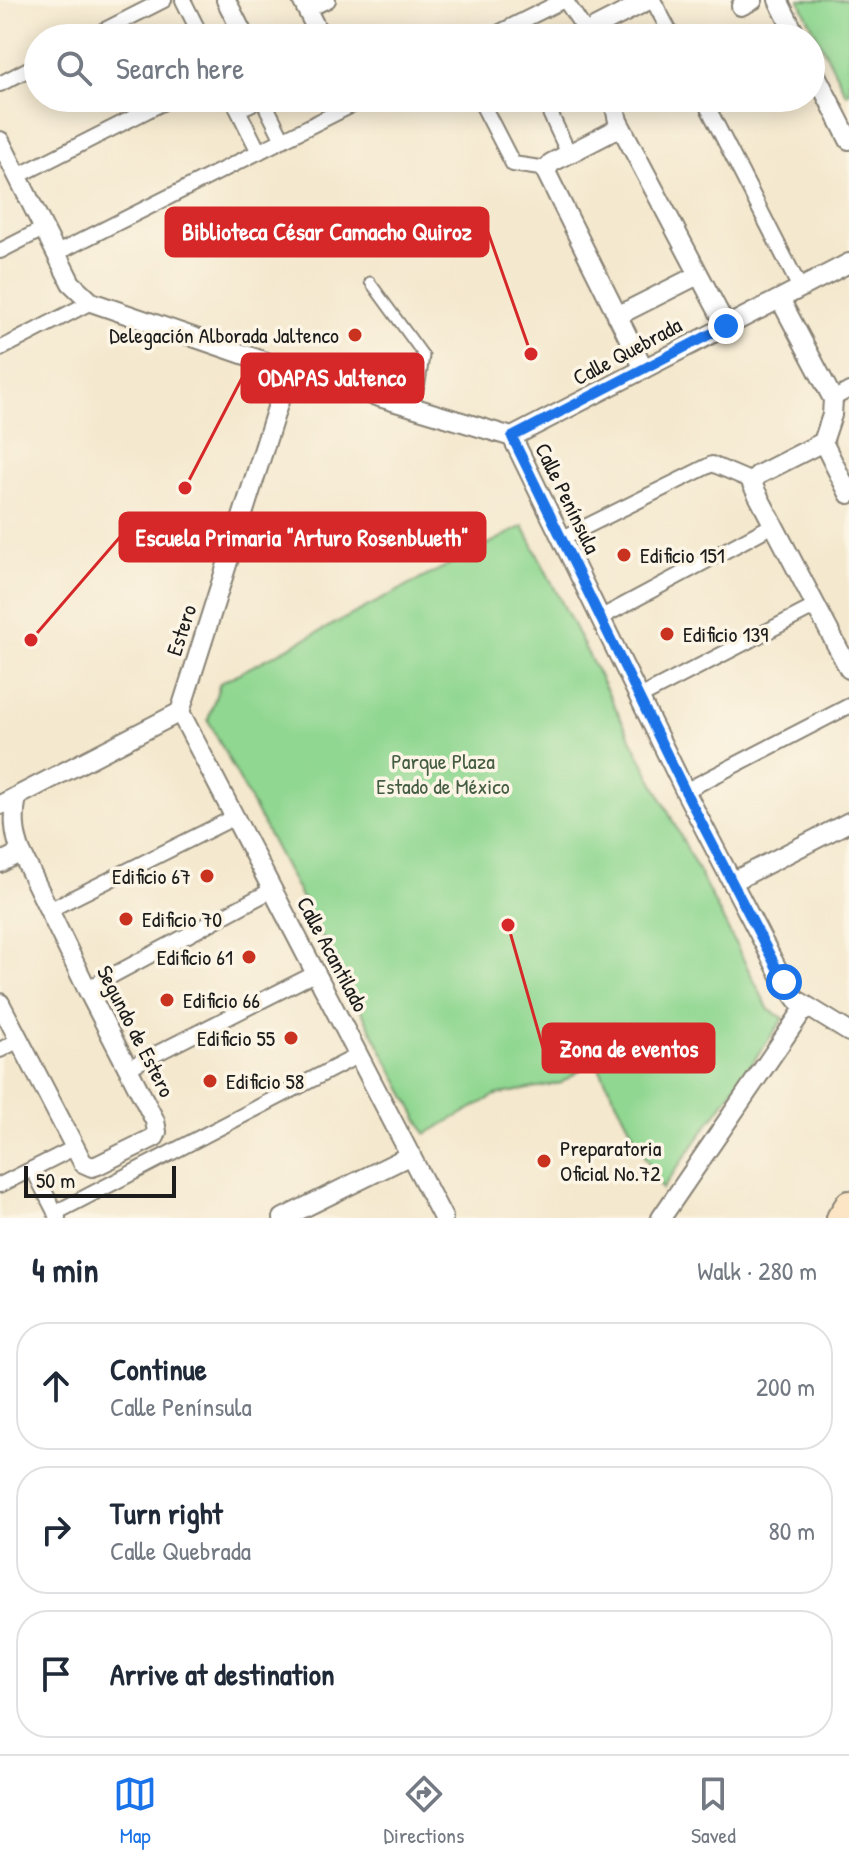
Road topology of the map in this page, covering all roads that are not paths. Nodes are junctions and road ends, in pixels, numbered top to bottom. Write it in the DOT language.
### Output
graph roads {
  1 [pos="164,0"];
  2 [pos="183,0"];
  3 [pos="226,0"];
  4 [pos="328,0"];
  5 [pos="565,0"];
  6 [pos="651,0"];
  7 [pos="778,0"];
  8 [pos="304,5"];
  9 [pos="117,24"];
  10 [pos="195,24"];
  11 [pos="238,24"];
  12 [pos="314,24"];
  13 [pos="526,24"];
  14 [pos="581,24"];
  15 [pos="602,24"];
  16 [pos="665,24"];
  17 [pos="790,24"];
  18 [pos="24,71"];
  19 [pos="0,84"];
  20 [pos="825,86"];
  21 [pos="842,111"];
  22 [pos="144,112"];
  23 [pos="251,112"];
  24 [pos="259,112"];
  25 [pos="337,112"];
  26 [pos="486,112"];
  27 [pos="550,112"];
  28 [pos="617,112"];
  29 [pos="710,112"];
  30 [pos="621,127"];
  31 [pos="283,140"];
  32 [pos="849,140"];
  33 [pos="1,144"];
  34 [pos="259,152"];
  35 [pos="569,154"];
  36 [pos="547,169"];
  37 [pos="18,176"];
  38 [pos="45,228"];
  39 [pos="0,251"];
  40 [pos="57,253"];
  41 [pos="849,263"];
  42 [pos="698,275"];
  43 [pos="370,282"];
  44 [pos="800,288"];
  45 [pos="780,299"];
  46 [pos="91,302"];
  47 [pos="617,316"];
  48 [pos="726,326"];
  49 [pos="0,349"];
  50 [pos="644,369"];
  51 [pos="289,370"];
  52 [pos="841,395"];
  53 [pos="412,408"];
  54 [pos="512,437"];
  55 [pos="823,442"];
  56 [pos="752,481"];
  57 [pos="848,491"];
  58 [pos="773,525"];
  59 [pos="561,539"];
  60 [pos="816,606"];
  61 [pos="600,618"];
  62 [pos="849,669"];
  63 [pos="640,697"];
  64 [pos="849,706"];
  65 [pos="180,712"];
  66 [pos="685,791"];
  67 [pos="8,800"];
  68 [pos="233,818"];
  69 [pos="849,822"];
  70 [pos="21,852"];
  71 [pos="0,863"];
  72 [pos="732,882"];
  73 [pos="272,890"];
  74 [pos="49,910"];
  75 [pos="316,973"];
  76 [pos="87,989"];
  77 [pos="0,1003"];
  78 [pos="806,1006"];
  79 [pos="849,1032"];
  80 [pos="19,1040"];
  81 [pos="0,1050"];
  82 [pos="359,1055"];
  83 [pos="128,1068"];
  84 [pos="157,1132"];
  85 [pos="74,1148"];
  86 [pos="173,1153"];
  87 [pos="411,1155"];
  88 [pos="87,1166"];
  89 [pos="33,1169"];
  90 [pos="0,1185"];
  91 [pos="96,1192"];
  92 [pos="849,1204"];
  93 [pos="57,1215"];
  94 [pos="289,1217"];
  95 [pos="443,1218"];
  96 [pos="661,1218"];
  97 [pos="840,1218"];
  1 -- 9 [label="street"];
  2 -- 10 [label="street"];
  3 -- 11 [label="street"];
  4 -- 8 [label="street"];
  5 -- 13 [label="street"];
  5 -- 14 [label="street"];
  6 -- 15 [label="street"];
  6 -- 16 [label="street"];
  7 -- 17 [label="street"];
  8 -- 12 [label="street"];
  18 -- 19 [label="street"];
  20 -- 21 [label="street"];
  21 -- 32 [label="street"];
  22 -- 37 [label="street"];
  23 -- 34 [label="street"];
  24 -- 31 [label="street"];
  25 -- 31 [label="street"];
  26 -- 36 [label="street"];
  27 -- 35 [label="street"];
  28 -- 30 [label="street"];
  29 -- 44 [label="street"];
  30 -- 35 [label="street"];
  30 -- 42 [label="street"];
  31 -- 34 [label="street"];
  33 -- 37 [label="street"];
  34 -- 40 [label="street"];
  35 -- 36 [label="street"];
  36 -- 47 [label="street"];
  37 -- 38 [label="street"];
  38 -- 39 [label="street"];
  38 -- 40 [label="street"];
  40 -- 46 [label="street"];
  41 -- 44 [label="street, Calle Quebrada"];
  42 -- 47 [label="street"];
  42 -- 48 [label="street"];
  43 -- 53 [label="lane"];
  44 -- 45 [label="street, Calle Quebrada"];
  45 -- 48 [label="street, Calle Quebrada"];
  45 -- 52 [label="street"];
  46 -- 49 [label="street"];
  46 -- 51 [label="street, Calle Península"];
  47 -- 50 [label="street"];
  48 -- 50 [label="street, Calle Quebrada"];
  50 -- 54 [label="street, Calle Quebrada"];
  51 -- 53 [label="street, Calle Península"];
  51 -- 65 [label="street, Estero"];
  52 -- 55 [label="street"];
  53 -- 54 [label="street, Calle Península"];
  54 -- 59 [label="street, Calle Península"];
  55 -- 56 [label="street"];
  55 -- 57 [label="street"];
  56 -- 58 [label="street"];
  56 -- 59 [label="street"];
  58 -- 60 [label="street"];
  58 -- 61 [label="street"];
  59 -- 61 [label="street, Calle Península"];
  60 -- 62 [label="street"];
  60 -- 63 [label="street"];
  61 -- 63 [label="street, Calle Península"];
  63 -- 66 [label="street, Calle Península"];
  64 -- 66 [label="street"];
  65 -- 67 [label="street"];
  65 -- 68 [label="street, Calle Acantilado"];
  66 -- 72 [label="street, Calle Península"];
  67 -- 70 [label="street, Segundo de Estero"];
  68 -- 73 [label="street, Calle Acantilado"];
  68 -- 74 [label="street"];
  69 -- 72 [label="street"];
  70 -- 71 [label="street"];
  70 -- 74 [label="street, Segundo de Estero"];
  72 -- 78 [label="street, Calle Península"];
  73 -- 75 [label="street, Calle Acantilado"];
  73 -- 76 [label="street"];
  74 -- 76 [label="street, Segundo de Estero"];
  75 -- 82 [label="street, Calle Acantilado"];
  75 -- 83 [label="street"];
  76 -- 83 [label="street, Segundo de Estero"];
  77 -- 80 [label="street"];
  78 -- 79 [label="street, Calle Península"];
  78 -- 96 [label="street"];
  80 -- 81 [label="street"];
  80 -- 85 [label="street"];
  82 -- 86 [label="street"];
  82 -- 87 [label="street, Calle Acantilado"];
  83 -- 84 [label="street, Segundo de Estero"];
  84 -- 86 [label="street"];
  84 -- 88 [label="street, Segundo de Estero"];
  85 -- 88 [label="street"];
  85 -- 89 [label="street"];
  86 -- 91 [label="street"];
  87 -- 94 [label="street"];
  87 -- 95 [label="street, Calle Acantilado"];
  88 -- 91 [label="street"];
  89 -- 90 [label="street"];
  89 -- 93 [label="street"];
  91 -- 93 [label="street"];
  92 -- 97 [label="main road"];
}
